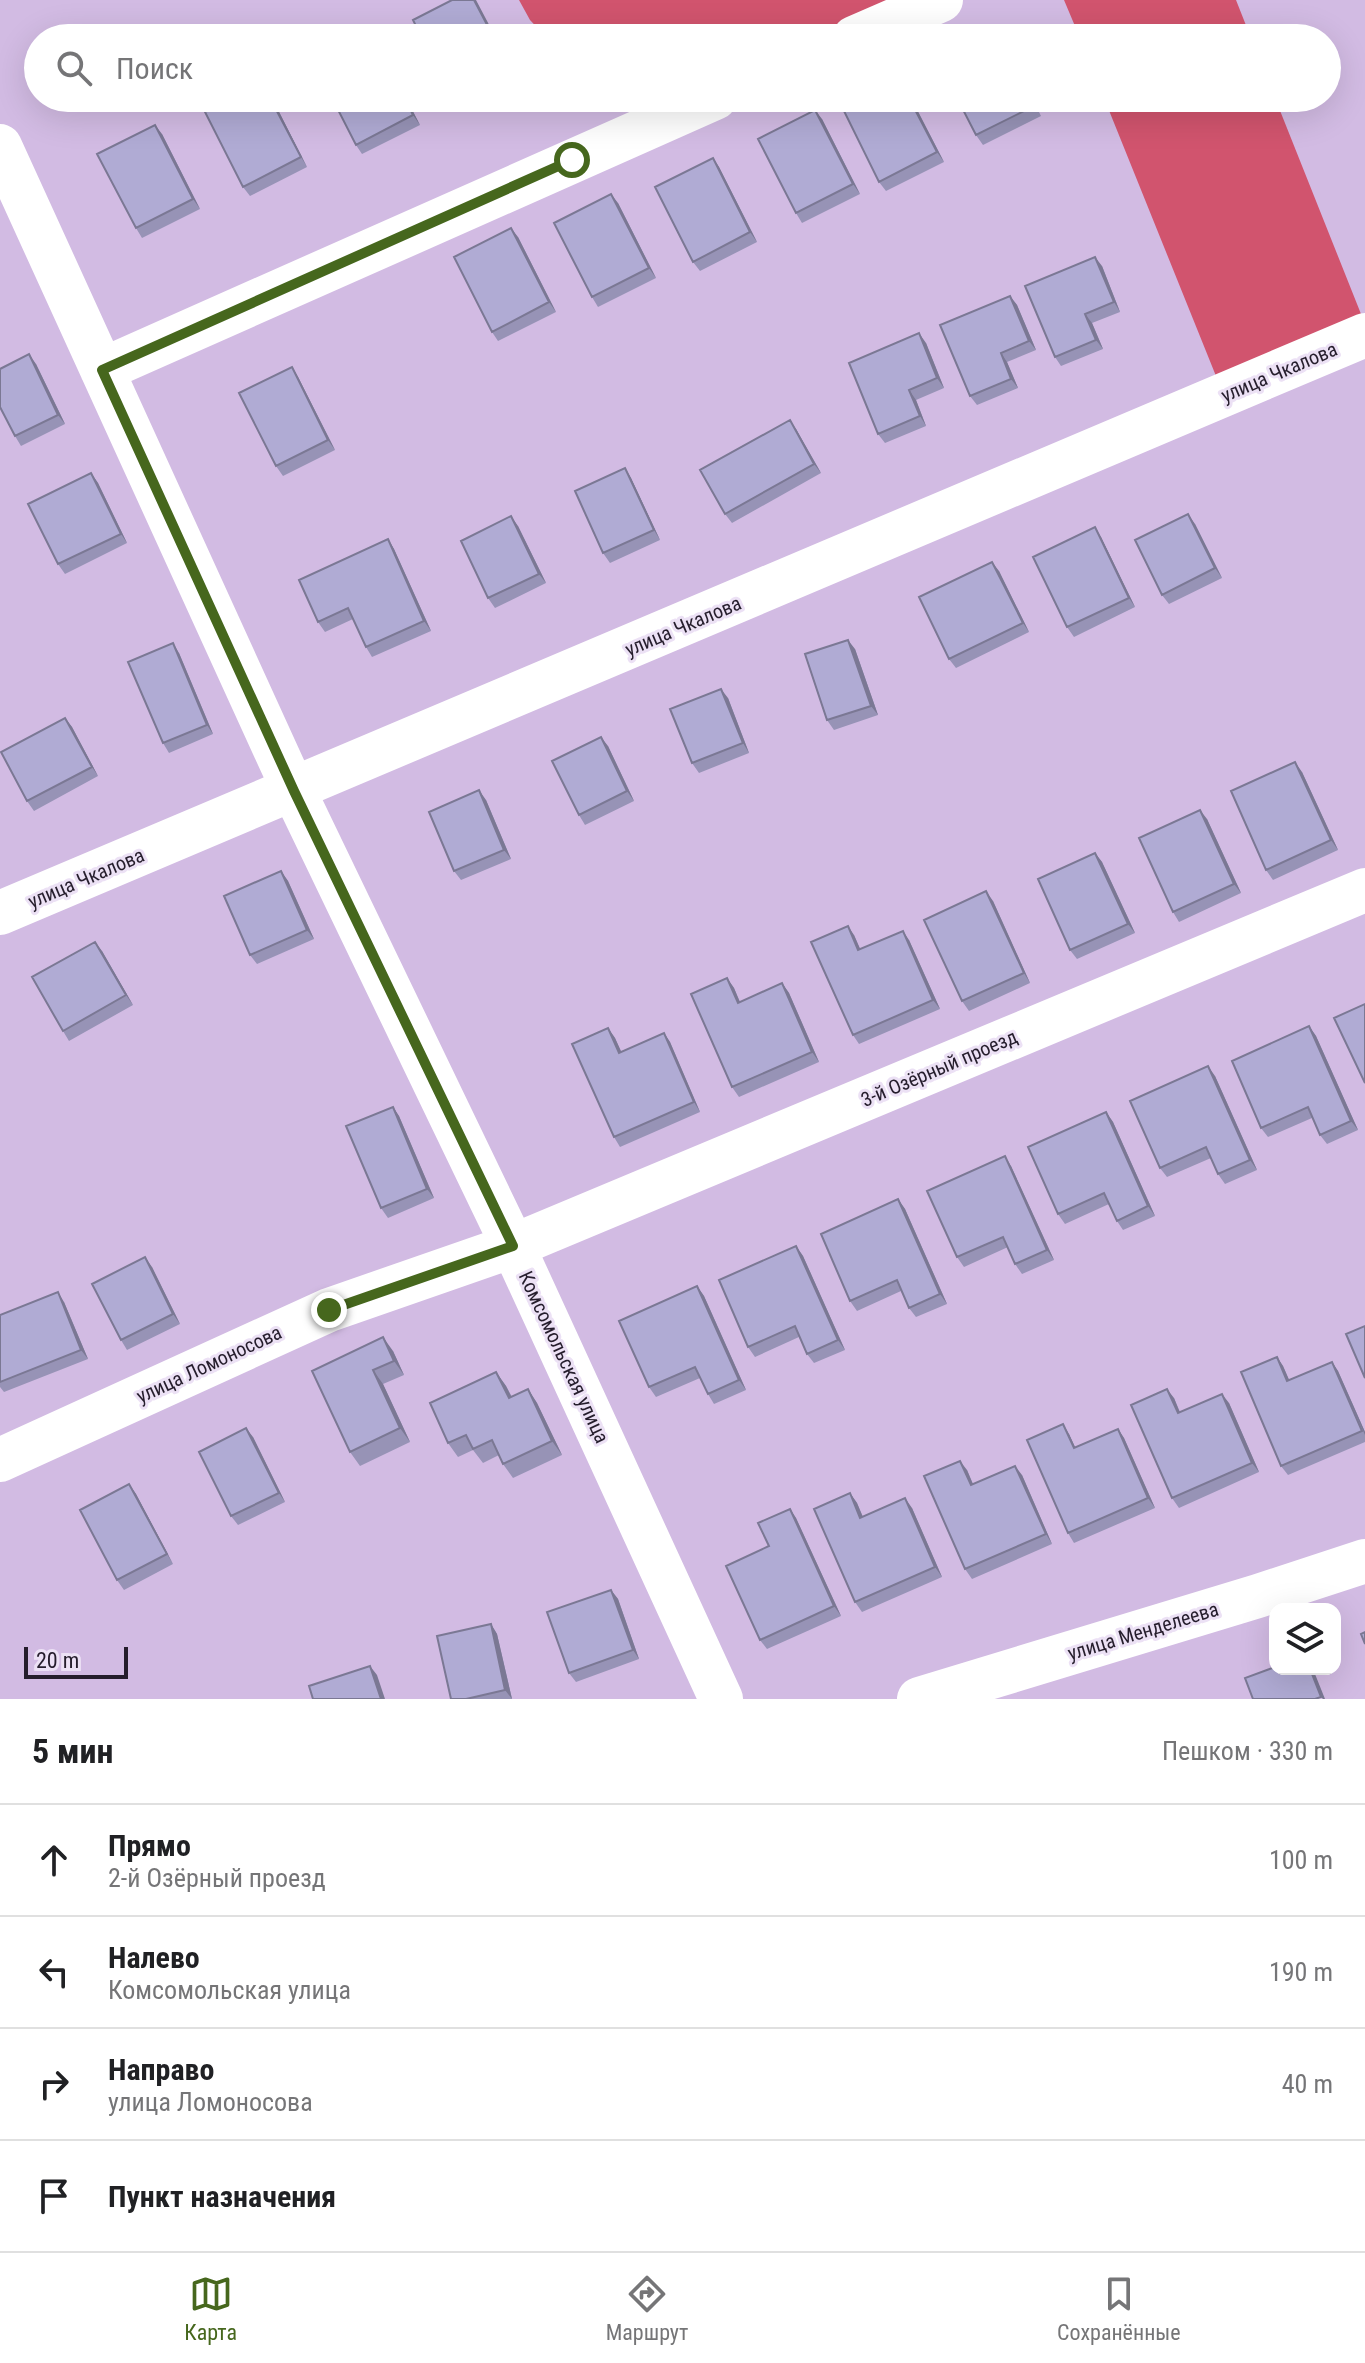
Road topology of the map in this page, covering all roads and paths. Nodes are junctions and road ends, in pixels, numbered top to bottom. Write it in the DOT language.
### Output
graph roads {
  1 [pos="941,0"];
  2 [pos="886,24"];
  3 [pos="683,112"];
  4 [pos="0,146"];
  5 [pos="1365,335"];
  6 [pos="102,370"];
  7 [pos="294,791"];
  8 [pos="1365,890"];
  9 [pos="0,913"];
  10 [pos="513,1246"];
  11 [pos="0,1460"];
  12 [pos="1365,1561"];
  13 [pos="721,1699"];
  14 [pos="919,1699"];
  1 -- 2 [label="street"];
  3 -- 6 [label="street"];
  4 -- 6 [label="street, Комсомольская улица"];
  5 -- 7 [label="street, улица Чкалова"];
  6 -- 7 [label="street, Комсомольская улица"];
  7 -- 9 [label="street, улица Чкалова"];
  7 -- 10 [label="street, Комсомольская улица"];
  8 -- 10 [label="street, 3-й Озёрный проезд"];
  10 -- 11 [label="street, улица Ломоносова"];
  10 -- 13 [label="street, Комсомольская улица"];
  12 -- 14 [label="street, улица Менделеева"];
}
